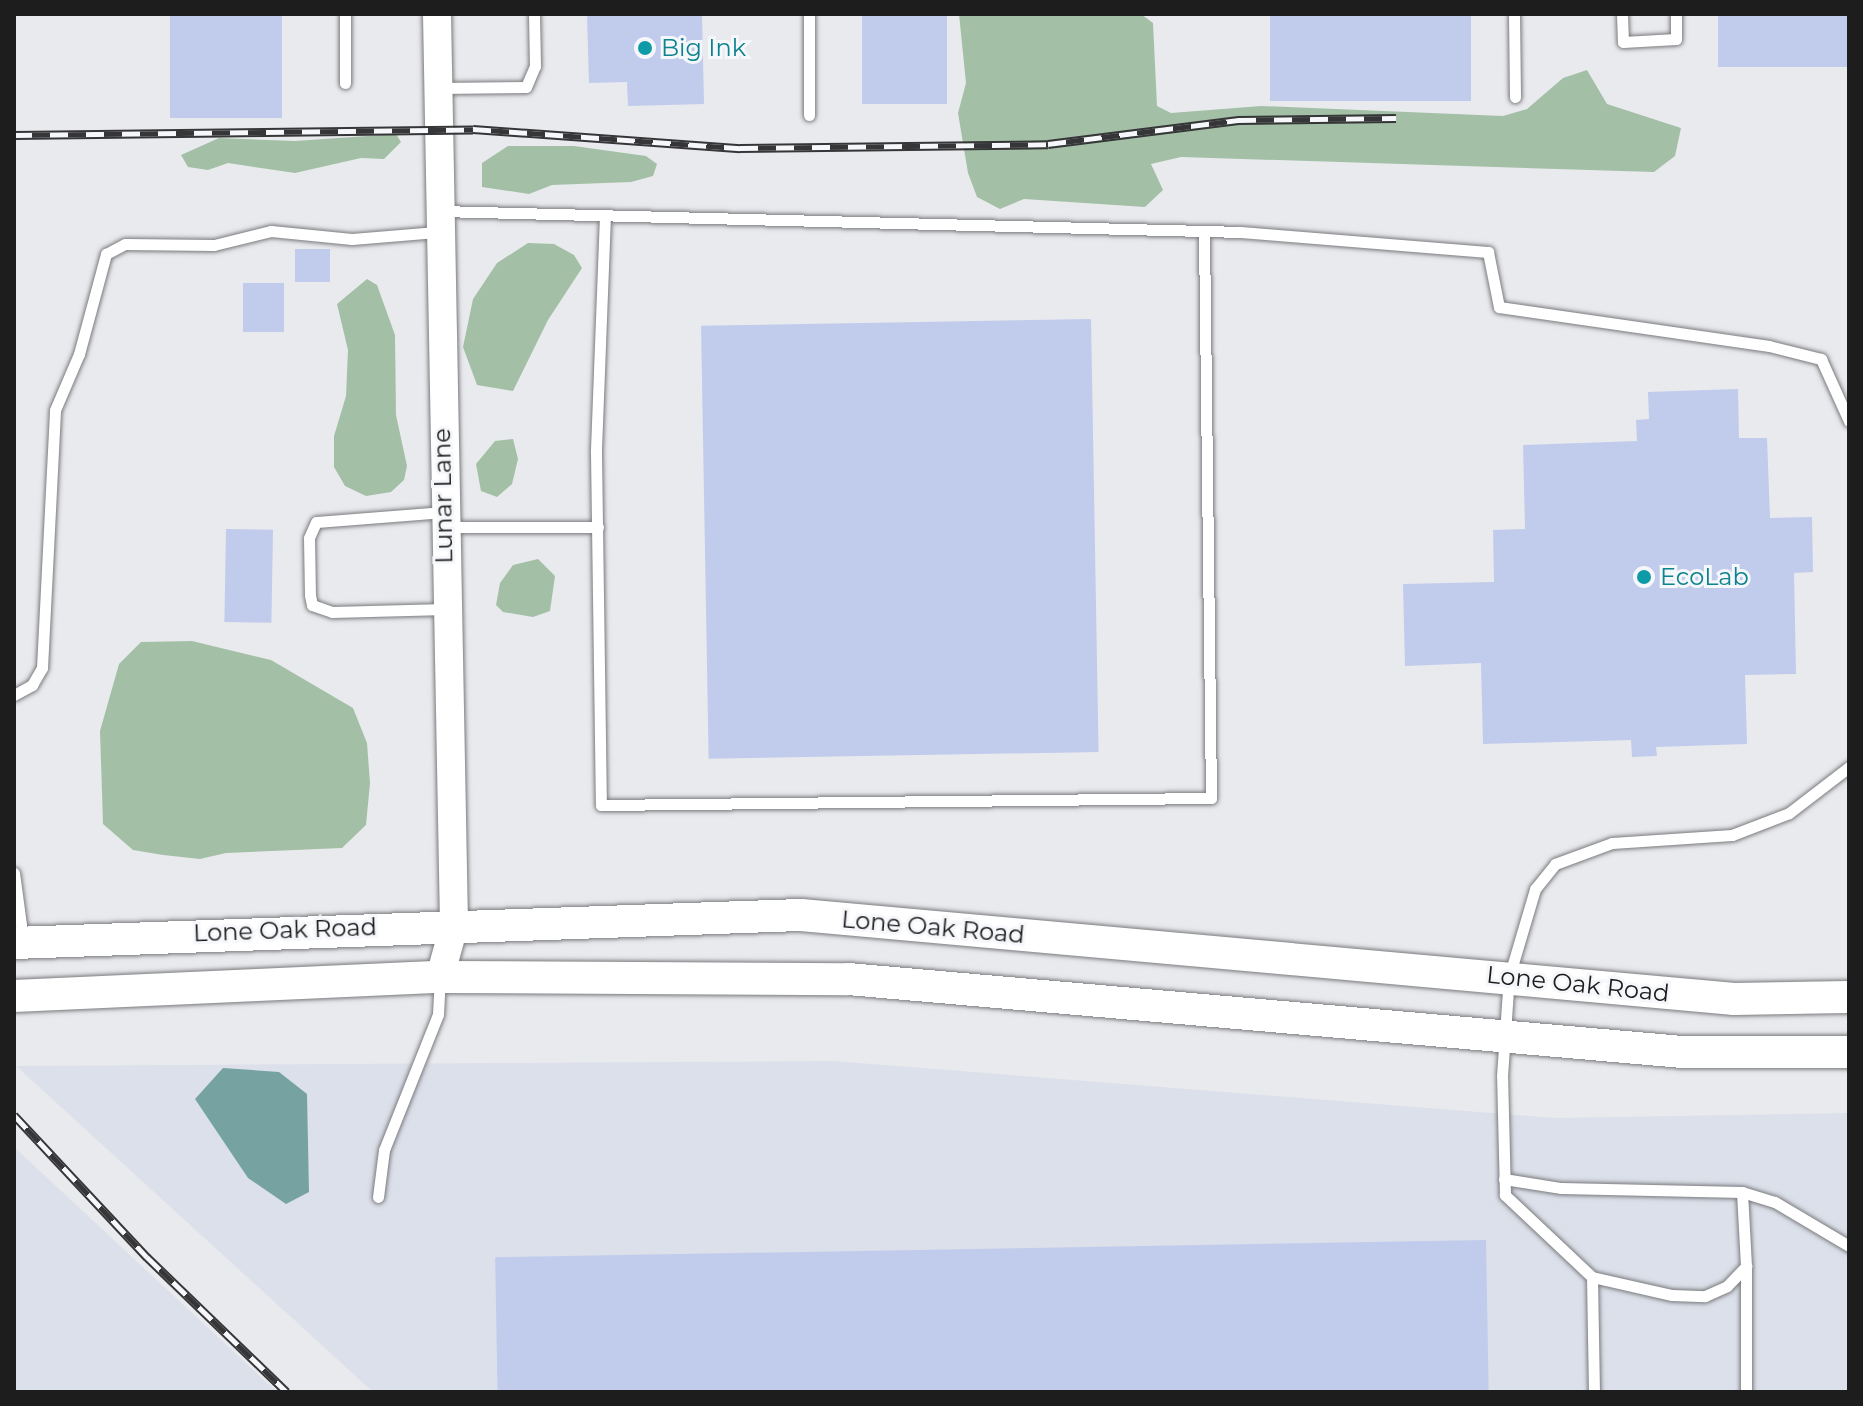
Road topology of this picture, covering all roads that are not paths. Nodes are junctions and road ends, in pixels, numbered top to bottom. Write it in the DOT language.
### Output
graph roads {
  1 [pos="345,14"];
  2 [pos="437,14"];
  3 [pos="534,14"];
  4 [pos="809,14"];
  5 [pos="1514,14"];
  6 [pos="1622,14"];
  7 [pos="1676,14"];
  8 [pos="345,83"];
  9 [pos="435,88"];
  10 [pos="1515,97"];
  11 [pos="809,115"];
  12 [pos="605,215"];
  13 [pos="437,221"];
  14 [pos="1204,231"];
  15 [pos="1849,421"];
  16 [pos="444,520"];
  17 [pos="598,527"];
  18 [pos="446,609"];
  19 [pos="14,695"];
  20 [pos="1849,767"];
  21 [pos="14,873"];
  22 [pos="454,926"];
  23 [pos="19,943"];
  24 [pos="440,977"];
  25 [pos="1509,977"];
  26 [pos="14,996"];
  27 [pos="1849,997"];
  28 [pos="1503,1036"];
  29 [pos="1849,1052"];
  30 [pos="1504,1179"];
  31 [pos="1742,1192"];
  32 [pos="378,1197"];
  33 [pos="1849,1246"];
  34 [pos="1746,1266"];
  35 [pos="1592,1277"];
  36 [pos="1594,1392"];
  37 [pos="1746,1392"];
  1 -- 8 [label="lane"];
  2 -- 9 [label="street, Lunar Lane"];
  3 -- 9 [label="lane"];
  4 -- 11 [label="lane"];
  5 -- 10 [label="lane"];
  6 -- 7 [label="lane"];
  9 -- 13 [label="street, Lunar Lane"];
  12 -- 13 [label="lane"];
  12 -- 14 [label="lane"];
  12 -- 17 [label="lane"];
  13 -- 16 [label="street, Lunar Lane"];
  13 -- 19 [label="lane"];
  14 -- 15 [label="lane"];
  14 -- 17 [label="lane"];
  16 -- 17 [label="lane"];
  16 -- 18 [label="street, Lunar Lane"];
  16 -- 18 [label="lane"];
  18 -- 22 [label="street, Lunar Lane"];
  20 -- 25 [label="lane"];
  21 -- 23 [label="lane"];
  22 -- 23 [label="main road, Lone Oak Road"];
  22 -- 24 [label="street, Lunar Lane"];
  22 -- 25 [label="main road, Lone Oak Road"];
  24 -- 26 [label="main road"];
  24 -- 28 [label="main road"];
  24 -- 32 [label="lane"];
  25 -- 27 [label="main road, Lone Oak Road"];
  25 -- 28 [label="lane"];
  28 -- 29 [label="main road"];
  28 -- 30 [label="lane"];
  30 -- 31 [label="lane"];
  30 -- 35 [label="lane"];
  31 -- 33 [label="lane"];
  31 -- 34 [label="lane"];
  34 -- 35 [label="lane"];
  34 -- 37 [label="lane"];
  35 -- 36 [label="lane"];
}
